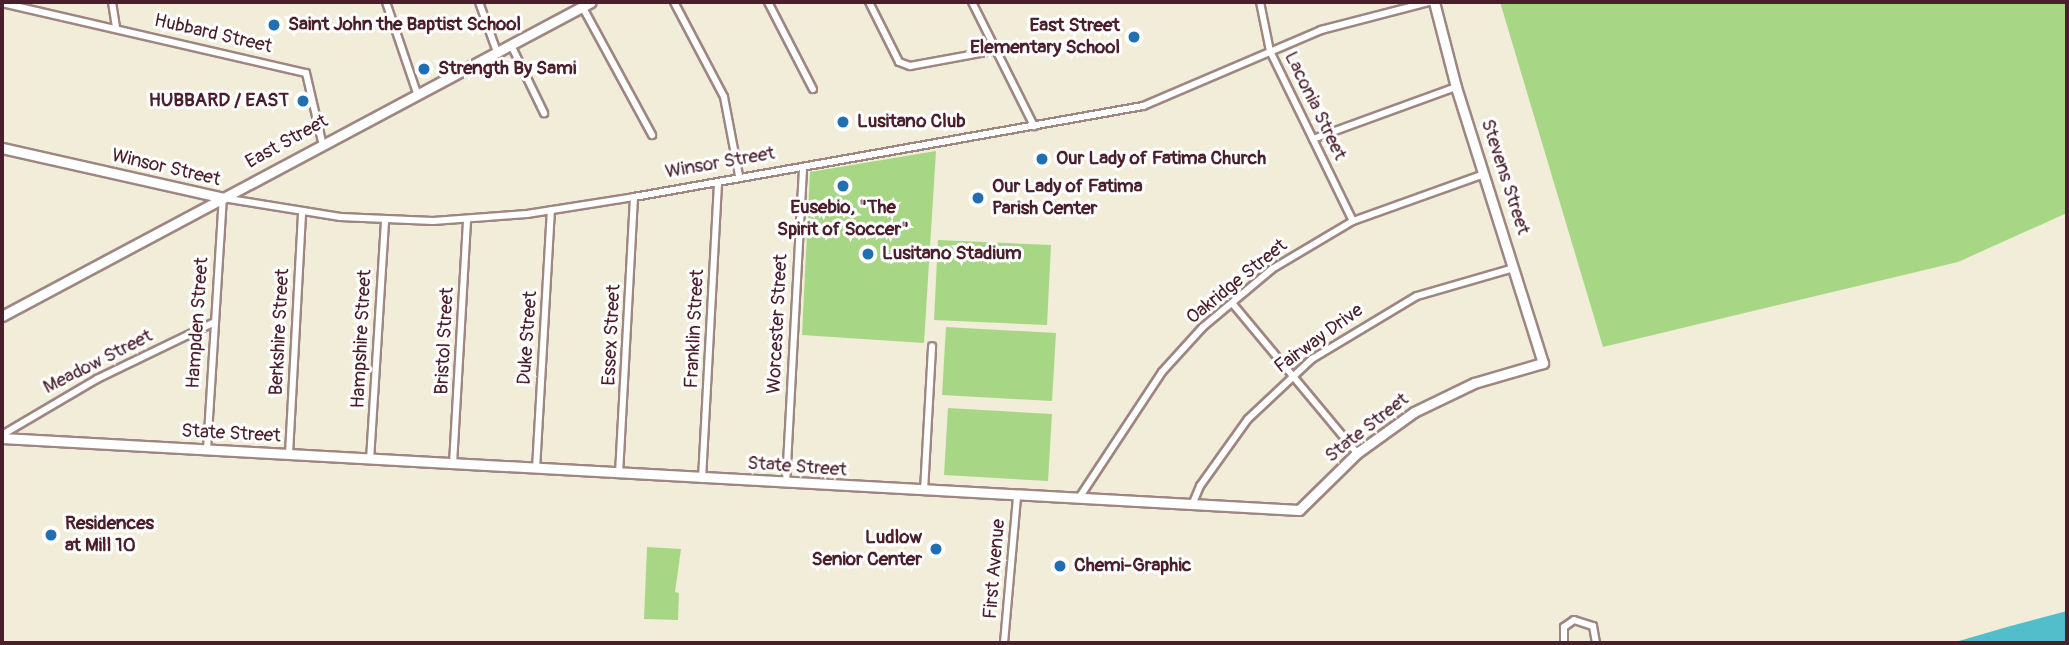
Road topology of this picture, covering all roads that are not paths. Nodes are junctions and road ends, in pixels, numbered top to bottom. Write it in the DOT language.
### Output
graph roads {
  1 [pos="112,2"];
  2 [pos="386,2"];
  3 [pos="479,2"];
  4 [pos="674,2"];
  5 [pos="768,2"];
  6 [pos="869,2"];
  7 [pos="972,2"];
  8 [pos="1260,2"];
  9 [pos="1431,2"];
  10 [pos="2,3"];
  11 [pos="18,4"];
  12 [pos="586,4"];
  13 [pos="116,28"];
  14 [pos="511,45"];
  15 [pos="997,50"];
  16 [pos="1270,51"];
  17 [pos="497,52"];
  18 [pos="1456,87"];
  19 [pos="813,89"];
  20 [pos="417,93"];
  21 [pos="544,113"];
  22 [pos="1034,126"];
  23 [pos="652,135"];
  24 [pos="1313,139"];
  25 [pos="322,142"];
  26 [pos="2,148"];
  27 [pos="803,167"];
  28 [pos="1484,173"];
  29 [pos="739,176"];
  30 [pos="718,181"];
  31 [pos="634,197"];
  32 [pos="223,198"];
  33 [pos="551,210"];
  34 [pos="302,212"];
  35 [pos="467,219"];
  36 [pos="385,220"];
  37 [pos="1353,221"];
  38 [pos="1516,268"];
  39 [pos="1232,303"];
  40 [pos="2,316"];
  41 [pos="213,323"];
  42 [pos="932,346"];
  43 [pos="1543,363"];
  44 [pos="1291,375"];
  45 [pos="2,437"];
  46 [pos="207,450"];
  47 [pos="1357,453"];
  48 [pos="289,454"];
  49 [pos="370,460"];
  50 [pos="453,464"];
  51 [pos="536,469"];
  52 [pos="619,474"];
  53 [pos="702,479"];
  54 [pos="786,484"];
  55 [pos="924,491"];
  56 [pos="1017,498"];
  57 [pos="1078,500"];
  58 [pos="1192,505"];
  59 [pos="1004,643"];
  60 [pos="1564,643"];
  61 [pos="1596,643"];
  1 -- 13 [label="street"];
  2 -- 20 [label="street"];
  3 -- 17 [label="street"];
  4 -- 29 [label="street"];
  5 -- 19 [label="street"];
  6 -- 15 [label="street"];
  7 -- 15 [label="street"];
  8 -- 16 [label="street, Laconia Street"];
  9 -- 16 [label="street, Winsor Street"];
  9 -- 18 [label="street, Stevens Street"];
  10 -- 11 [label="street, Hubbard Street"];
  11 -- 13 [label="street, Hubbard Street"];
  12 -- 14 [label="street, East Street"];
  12 -- 23 [label="street"];
  13 -- 25 [label="street, Hubbard Street"];
  14 -- 17 [label="street, East Street"];
  14 -- 21 [label="street"];
  15 -- 22 [label="street"];
  16 -- 22 [label="street, Winsor Street"];
  16 -- 24 [label="street, Laconia Street"];
  17 -- 20 [label="street, East Street"];
  18 -- 24 [label="street"];
  18 -- 28 [label="street, Stevens Street"];
  20 -- 25 [label="street, East Street"];
  22 -- 27 [label="street, Winsor Street"];
  24 -- 37 [label="street, Laconia Street"];
  25 -- 32 [label="street, East Street"];
  26 -- 32 [label="street, Winsor Street"];
  27 -- 29 [label="street, Winsor Street"];
  27 -- 54 [label="street, Worcester Street"];
  28 -- 37 [label="street, Oakridge Street"];
  28 -- 38 [label="street, Stevens Street"];
  29 -- 30 [label="street, Winsor Street"];
  30 -- 31 [label="street, Winsor Street"];
  30 -- 53 [label="street, Franklin Street"];
  31 -- 33 [label="street, Winsor Street"];
  31 -- 52 [label="street, Essex Street"];
  32 -- 34 [label="street, Winsor Street"];
  32 -- 40 [label="street, East Street"];
  32 -- 41 [label="street, Hampden Street"];
  33 -- 35 [label="street, Winsor Street"];
  33 -- 51 [label="street, Duke Street"];
  34 -- 36 [label="street, Winsor Street"];
  34 -- 48 [label="street, Berkshire Street"];
  35 -- 36 [label="street, Winsor Street"];
  35 -- 50 [label="street, Bristol Street"];
  36 -- 49 [label="street, Hampshire Street"];
  37 -- 39 [label="street, Oakridge Street"];
  38 -- 43 [label="street, Stevens Street"];
  38 -- 44 [label="street, Fairway Drive"];
  39 -- 44 [label="street"];
  39 -- 57 [label="street, Oakridge Street"];
  41 -- 45 [label="street, Meadow Street"];
  41 -- 46 [label="street, Hampden Street"];
  42 -- 55 [label="street"];
  43 -- 47 [label="street, State Street"];
  44 -- 47 [label="street"];
  44 -- 58 [label="street, Fairway Drive"];
  45 -- 46 [label="street, State Street"];
  46 -- 48 [label="street, State Street"];
  47 -- 58 [label="street, State Street"];
  48 -- 49 [label="street, State Street"];
  49 -- 50 [label="street, State Street"];
  50 -- 51 [label="street, State Street"];
  51 -- 52 [label="street, State Street"];
  52 -- 53 [label="street, State Street"];
  53 -- 54 [label="street, State Street"];
  54 -- 55 [label="street, State Street"];
  55 -- 56 [label="street, State Street"];
  56 -- 57 [label="street, State Street"];
  56 -- 59 [label="street, First Avenue"];
  57 -- 58 [label="street, State Street"];
  60 -- 61 [label="street"];
}
